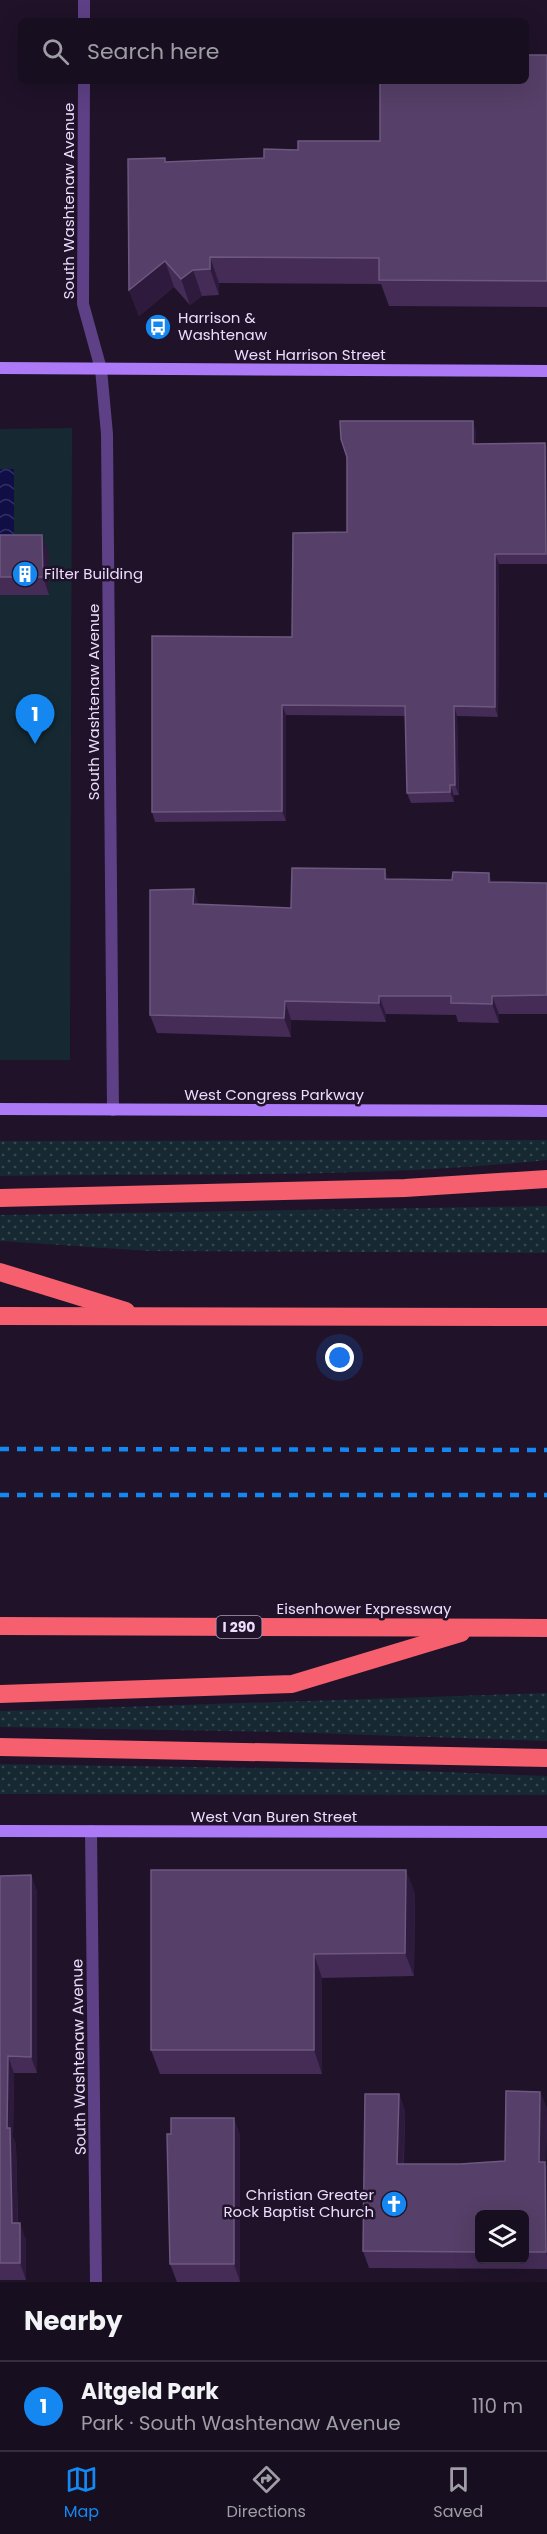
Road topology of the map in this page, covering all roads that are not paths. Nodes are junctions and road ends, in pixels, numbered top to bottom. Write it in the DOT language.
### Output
graph roads {
  1 [pos="84,0"];
  2 [pos="84,18"];
  3 [pos="84,84"];
  4 [pos="0,368"];
  5 [pos="101,369"];
  6 [pos="547,371"];
  7 [pos="0,1109"];
  8 [pos="113,1110"];
  9 [pos="547,1112"];
  10 [pos="547,1179"];
  11 [pos="0,1198"];
  12 [pos="0,1272"];
  13 [pos="0,1317"];
  14 [pos="145,1317"];
  15 [pos="547,1317"];
  16 [pos="0,1626"];
  17 [pos="478,1628"];
  18 [pos="547,1628"];
  19 [pos="0,1694"];
  20 [pos="0,1747"];
  21 [pos="547,1758"];
  22 [pos="0,1831"];
  23 [pos="91,1832"];
  24 [pos="547,1832"];
  25 [pos="96,2282"];
  1 -- 2 [label="street"];
  3 -- 5 [label="street, South Washtenaw Avenue"];
  4 -- 5 [label="street, West Harrison Street"];
  5 -- 6 [label="street, West Harrison Street"];
  5 -- 8 [label="street, South Washtenaw Avenue"];
  7 -- 8 [label="street, West Congress Parkway"];
  8 -- 9 [label="street, West Congress Parkway"];
  10 -- 11 [label="highway"];
  12 -- 14 [label="highway"];
  13 -- 14 [label="highway"];
  14 -- 15 [label="highway"];
  16 -- 17 [label="highway, Eisenhower Expressway / I 290"];
  17 -- 18 [label="highway, Eisenhower Expressway / I 290"];
  17 -- 19 [label="highway"];
  20 -- 21 [label="highway"];
  22 -- 23 [label="street, West Van Buren Street"];
  23 -- 24 [label="street, West Van Buren Street"];
  23 -- 25 [label="street, South Washtenaw Avenue"];
}
